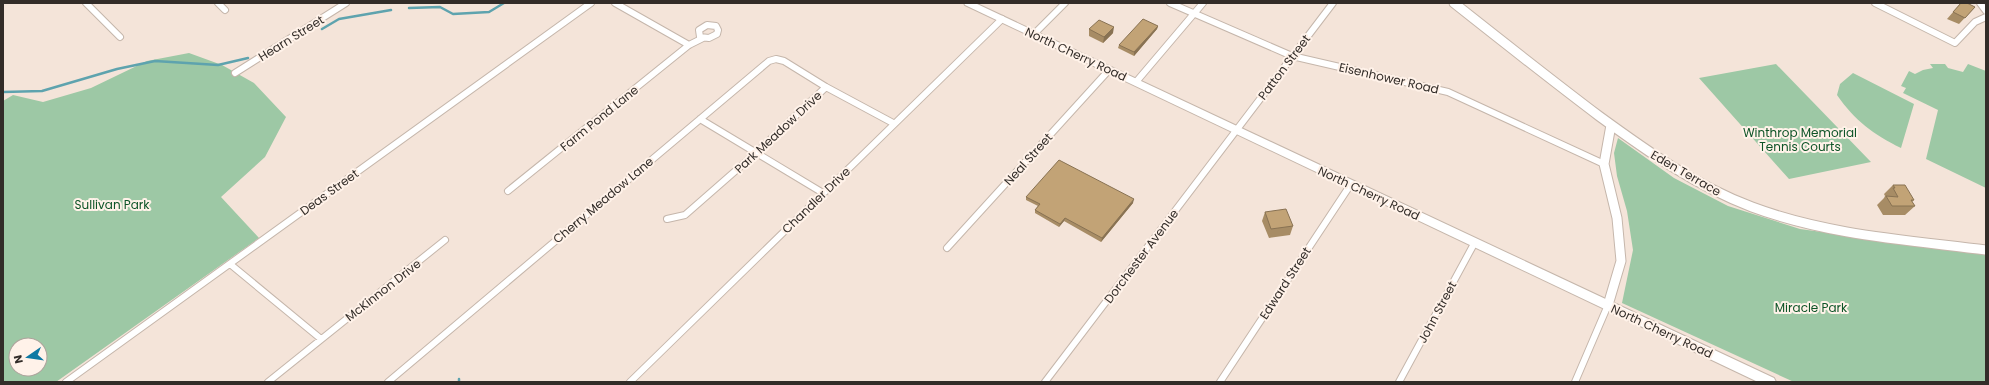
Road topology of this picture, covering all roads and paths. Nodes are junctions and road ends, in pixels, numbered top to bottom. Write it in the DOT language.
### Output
graph roads {
  1 [pos="86,3"];
  2 [pos="218,3"];
  3 [pos="346,3"];
  4 [pos="591,3"];
  5 [pos="615,3"];
  6 [pos="968,3"];
  7 [pos="1065,3"];
  8 [pos="1170,3"];
  9 [pos="1203,3"];
  10 [pos="1333,3"];
  11 [pos="1454,3"];
  12 [pos="1875,3"];
  13 [pos="1980,3"];
  14 [pos="225,10"];
  15 [pos="1986,11"];
  16 [pos="1194,14"];
  17 [pos="1986,17"];
  18 [pos="1002,19"];
  19 [pos="1034,34"];
  20 [pos="120,37"];
  21 [pos="703,38"];
  22 [pos="689,45"];
  23 [pos="1292,56"];
  24 [pos="1109,70"];
  25 [pos="235,73"];
  26 [pos="1136,82"];
  27 [pos="826,87"];
  28 [pos="700,119"];
  29 [pos="893,123"];
  30 [pos="1611,125"];
  31 [pos="1235,130"];
  32 [pos="756,152"];
  33 [pos="1604,164"];
  34 [pos="1351,184"];
  35 [pos="508,191"];
  36 [pos="823,192"];
  37 [pos="668,219"];
  38 [pos="445,240"];
  39 [pos="1475,242"];
  40 [pos="947,248"];
  41 [pos="1986,250"];
  42 [pos="230,264"];
  43 [pos="1608,305"];
  44 [pos="321,339"];
  45 [pos="66,382"];
  46 [pos="268,382"];
  47 [pos="388,382"];
  48 [pos="630,382"];
  49 [pos="1045,382"];
  50 [pos="1220,382"];
  51 [pos="1399,382"];
  52 [pos="1575,382"];
  53 [pos="1770,382"];
  1 -- 20 [label="street"];
  2 -- 14 [label="street"];
  3 -- 25 [label="street, Hearn Street"];
  4 -- 42 [label="street, Deas Street"];
  5 -- 22 [label="street"];
  6 -- 18 [label="main road, North Cherry Road"];
  7 -- 19 [label="street"];
  8 -- 16 [label="street, Eisenhower Road"];
  9 -- 16 [label="street"];
  10 -- 23 [label="street, Patton Street"];
  11 -- 30 [label="street, Eden Terrace"];
  12 -- 17 [label="street"];
  13 -- 15 [label="street"];
  16 -- 23 [label="street, Eisenhower Road"];
  16 -- 26 [label="street"];
  18 -- 19 [label="main road, North Cherry Road"];
  18 -- 29 [label="street, Chandler Drive"];
  19 -- 24 [label="main road, North Cherry Road"];
  21 -- 22 [label="street, Farm Pond Lane"];
  22 -- 35 [label="street, Farm Pond Lane"];
  23 -- 31 [label="street, Patton Street"];
  23 -- 33 [label="street, Eisenhower Road"];
  24 -- 26 [label="main road, North Cherry Road"];
  24 -- 40 [label="street, Neal Street"];
  26 -- 31 [label="main road, North Cherry Road"];
  27 -- 28 [label="street, Cherry Meadow Lane"];
  27 -- 29 [label="street, Park Meadow Drive"];
  27 -- 32 [label="street, Park Meadow Drive"];
  28 -- 32 [label="street"];
  28 -- 47 [label="street, Cherry Meadow Lane"];
  29 -- 36 [label="street, Chandler Drive"];
  30 -- 33 [label="street"];
  30 -- 41 [label="street, Eden Terrace"];
  31 -- 34 [label="main road, North Cherry Road"];
  31 -- 49 [label="street, Dorchester Avenue"];
  32 -- 36 [label="street"];
  32 -- 37 [label="street, Park Meadow Drive"];
  33 -- 43 [label="street"];
  34 -- 39 [label="main road, North Cherry Road"];
  34 -- 50 [label="street, Edward Street"];
  36 -- 48 [label="street, Chandler Drive"];
  38 -- 44 [label="street, McKinnon Drive"];
  39 -- 43 [label="main road, North Cherry Road"];
  39 -- 51 [label="street, John Street"];
  42 -- 44 [label="street"];
  42 -- 45 [label="street, Deas Street"];
  43 -- 52 [label="street"];
  43 -- 53 [label="main road, North Cherry Road"];
  44 -- 46 [label="street, McKinnon Drive"];
}
